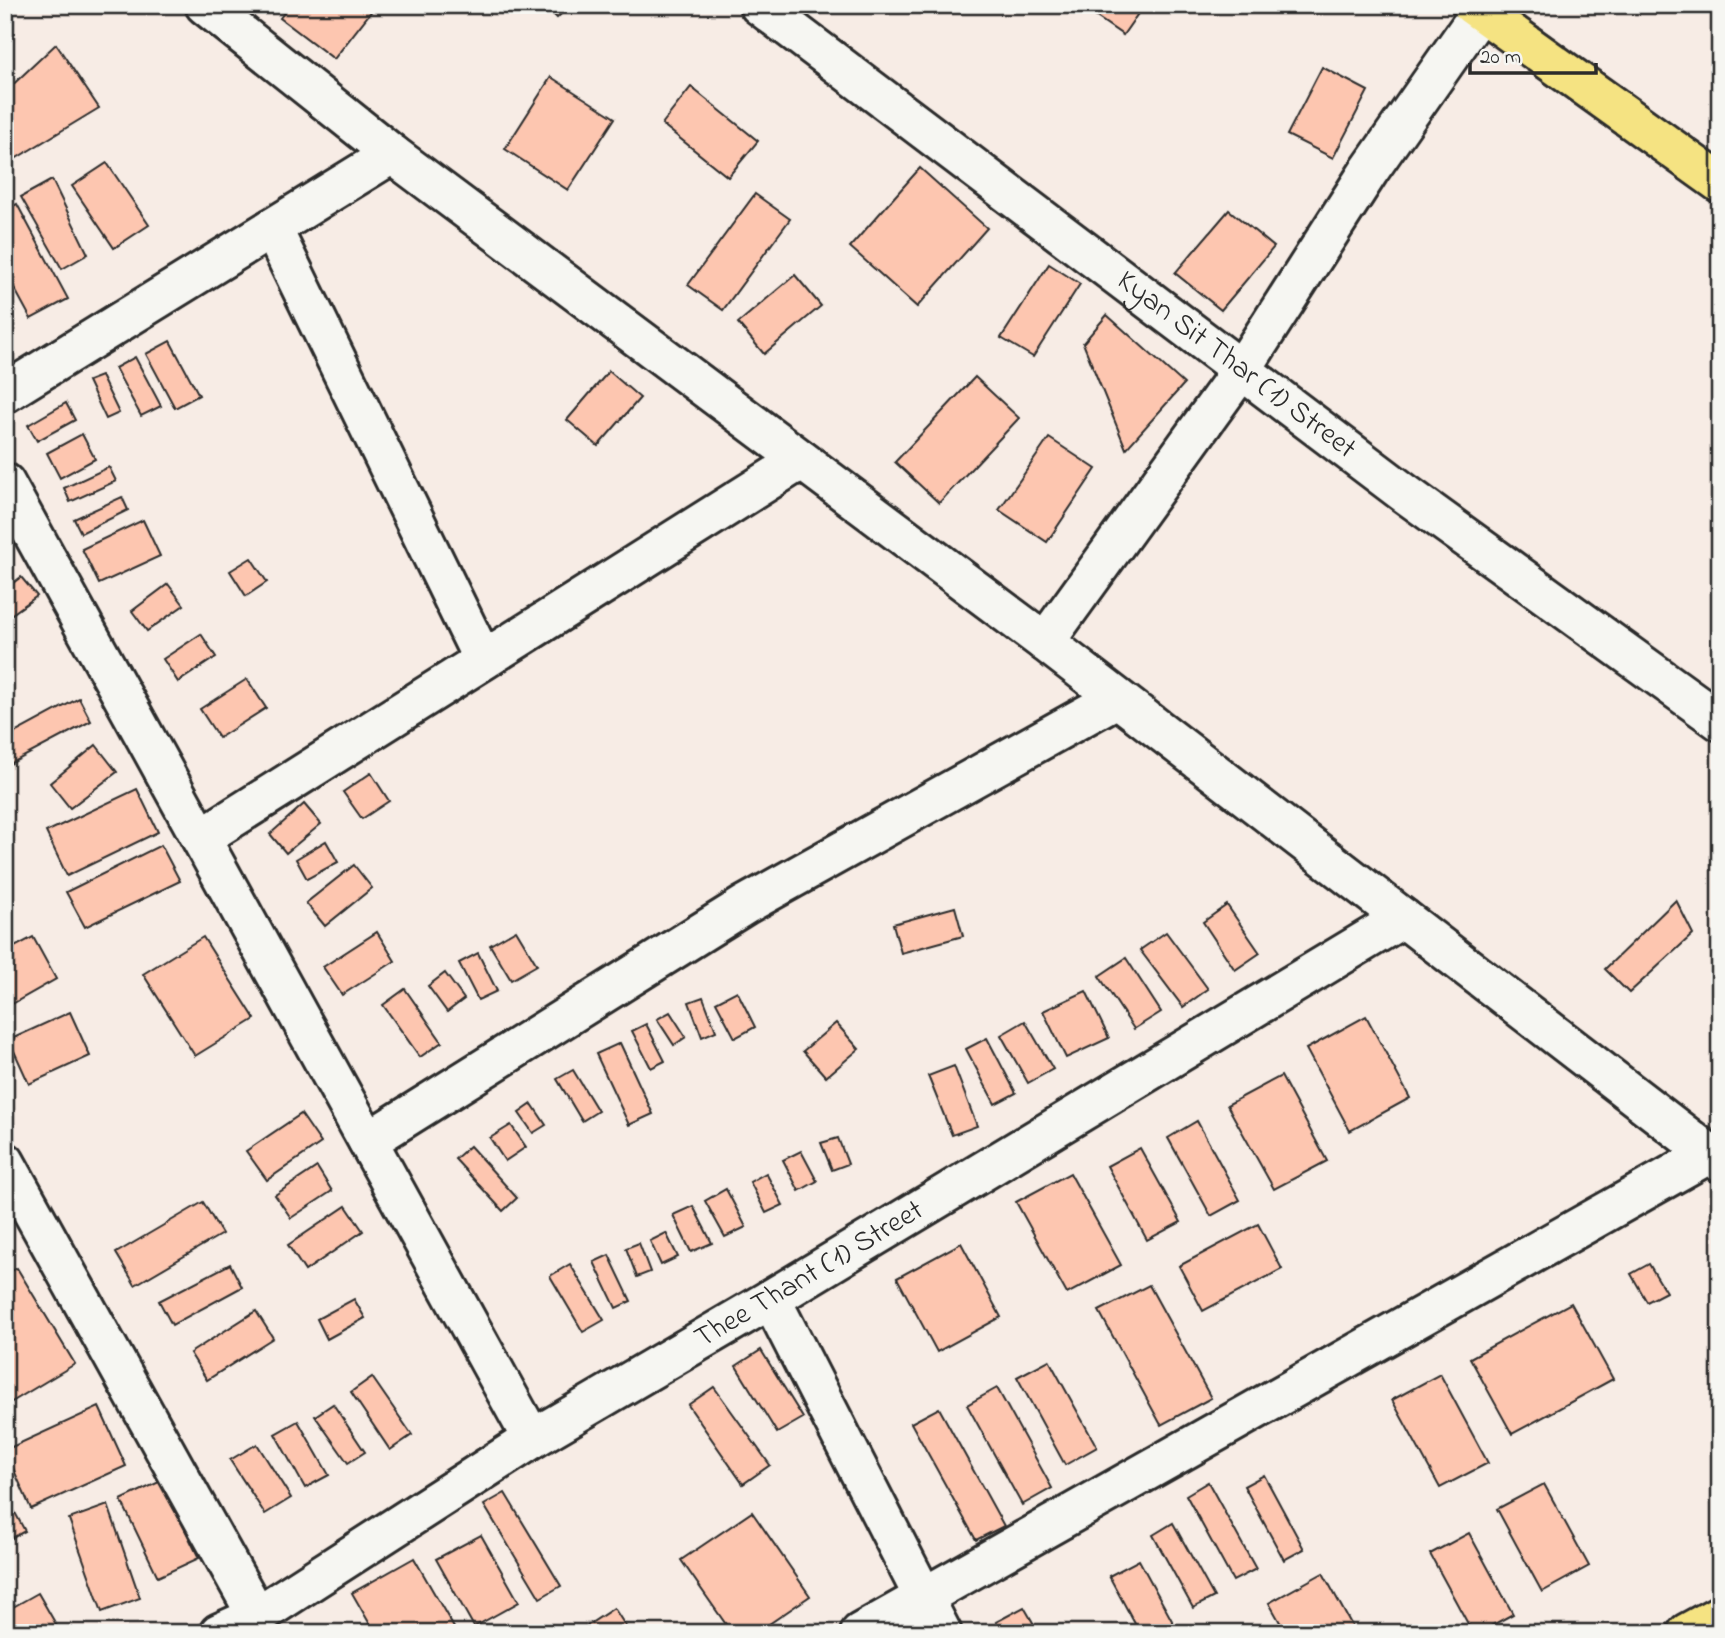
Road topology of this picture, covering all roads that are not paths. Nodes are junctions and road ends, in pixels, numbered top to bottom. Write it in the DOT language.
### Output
graph roads {
  1 [pos="205,5"];
  2 [pos="759,5"];
  3 [pos="1476,8"];
  4 [pos="392,154"];
  5 [pos="1720,183"];
  6 [pos="272,228"];
  7 [pos="1242,369"];
  8 [pos="5,393"];
  9 [pos="801,460"];
  10 [pos="5,483"];
  11 [pos="1045,642"];
  12 [pos="483,660"];
  13 [pos="1117,698"];
  14 [pos="1720,721"];
  15 [pos="201,838"];
  16 [pos="1403,918"];
  17 [pos="368,1141"];
  18 [pos="1715,1158"];
  19 [pos="5,1162"];
  20 [pos="771,1299"];
  21 [pos="532,1439"];
  22 [pos="923,1597"];
  23 [pos="1720,1615"];
  24 [pos="257,1616"];
  25 [pos="219,1633"];
  26 [pos="860,1633"];
  27 [pos="942,1633"];
  28 [pos="1687,1633"];
  1 -- 4 [label="street"];
  2 -- 7 [label="street, Kyan Sit Thar (1) Street"];
  3 -- 5 [label="main road"];
  3 -- 7 [label="street"];
  4 -- 6 [label="street"];
  4 -- 9 [label="street"];
  6 -- 8 [label="street"];
  6 -- 12 [label="street"];
  7 -- 11 [label="street"];
  7 -- 14 [label="street, Kyan Sit Thar (1) Street"];
  9 -- 11 [label="street"];
  9 -- 12 [label="street"];
  10 -- 15 [label="street"];
  11 -- 13 [label="street"];
  12 -- 15 [label="street"];
  13 -- 16 [label="street"];
  13 -- 17 [label="street"];
  15 -- 17 [label="street"];
  16 -- 18 [label="street"];
  16 -- 20 [label="street, Thee Thant (1) Street"];
  17 -- 21 [label="street"];
  18 -- 22 [label="street"];
  19 -- 24 [label="street"];
  20 -- 21 [label="street, Thee Thant (1) Street"];
  20 -- 22 [label="street"];
  21 -- 24 [label="street, Thee Thant (1) Street"];
  22 -- 26 [label="street"];
  22 -- 27 [label="street"];
  23 -- 28 [label="main road"];
  24 -- 25 [label="street, Thee Thant (1) Street"];
}
